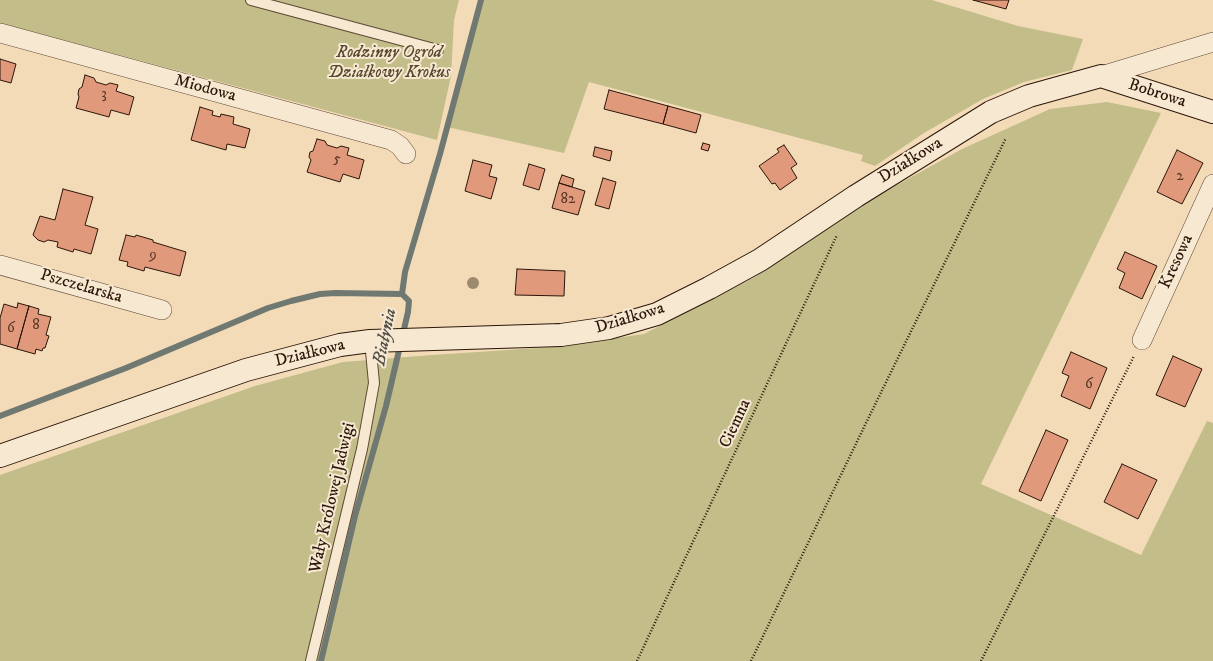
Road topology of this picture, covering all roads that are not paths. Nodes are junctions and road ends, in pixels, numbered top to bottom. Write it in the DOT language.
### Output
graph roads {
  1 [pos="251,0"];
  2 [pos="0,33"];
  3 [pos="1213,42"];
  4 [pos="438,50"];
  5 [pos="1101,76"];
  6 [pos="1213,112"];
  7 [pos="406,154"];
  8 [pos="1213,184"];
  9 [pos="0,265"];
  10 [pos="162,310"];
  11 [pos="1142,340"];
  12 [pos="370,342"];
  13 [pos="0,456"];
  14 [pos="311,661"];
  1 -- 4 [label="lane"];
  2 -- 7 [label="street, Miodowa"];
  3 -- 5 [label="street, Działkowa"];
  5 -- 6 [label="street, Bobrowa"];
  5 -- 12 [label="street, Działkowa"];
  8 -- 11 [label="street, Kresowa"];
  9 -- 10 [label="street, Pszczelarska"];
  12 -- 13 [label="street, Działkowa"];
  12 -- 14 [label="lane, Wały Królowej Jadwigi"];
}
